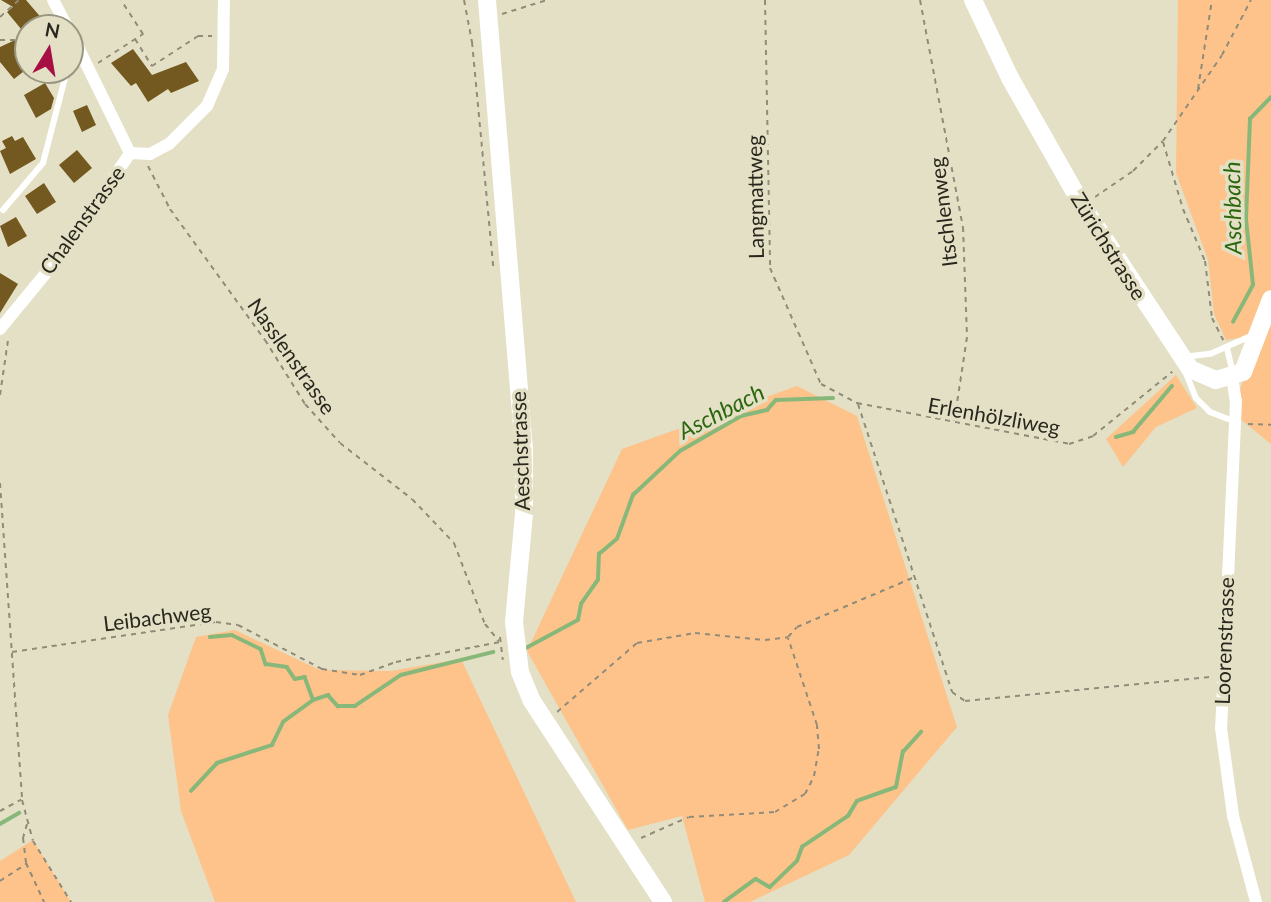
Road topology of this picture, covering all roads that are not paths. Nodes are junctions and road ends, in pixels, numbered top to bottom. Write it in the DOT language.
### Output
graph roads {
  1 [pos="224,0"];
  2 [pos="973,0"];
  3 [pos="487,8"];
  4 [pos="84,57"];
  5 [pos="88,64"];
  6 [pos="84,65"];
  7 [pos="65,84"];
  8 [pos="136,155"];
  9 [pos="4,210"];
  10 [pos="1271,299"];
  11 [pos="3,325"];
  12 [pos="1260,330"];
  13 [pos="1227,348"];
  14 [pos="1182,360"];
  15 [pos="1232,377"];
  16 [pos="1233,421"];
  17 [pos="663,902"];
  18 [pos="1256,902"];
  1 -- 8 [label="street"];
  2 -- 14 [label="main road, Zürichstrasse"];
  3 -- 17 [label="main road, Aeschstrasse"];
  4 -- 5 [label="street, Chalenstrasse"];
  5 -- 6 [label="lane"];
  5 -- 8 [label="street, Chalenstrasse"];
  7 -- 9 [label="lane"];
  8 -- 11 [label="street, Chalenstrasse"];
  10 -- 12 [label="main road"];
  12 -- 13 [label="lane"];
  12 -- 15 [label="main road"];
  13 -- 14 [label="lane"];
  13 -- 15 [label="lane"];
  14 -- 15 [label="main road"];
  14 -- 16 [label="lane"];
  15 -- 16 [label="street, Loorenstrasse"];
  16 -- 18 [label="street, Loorenstrasse"];
}
